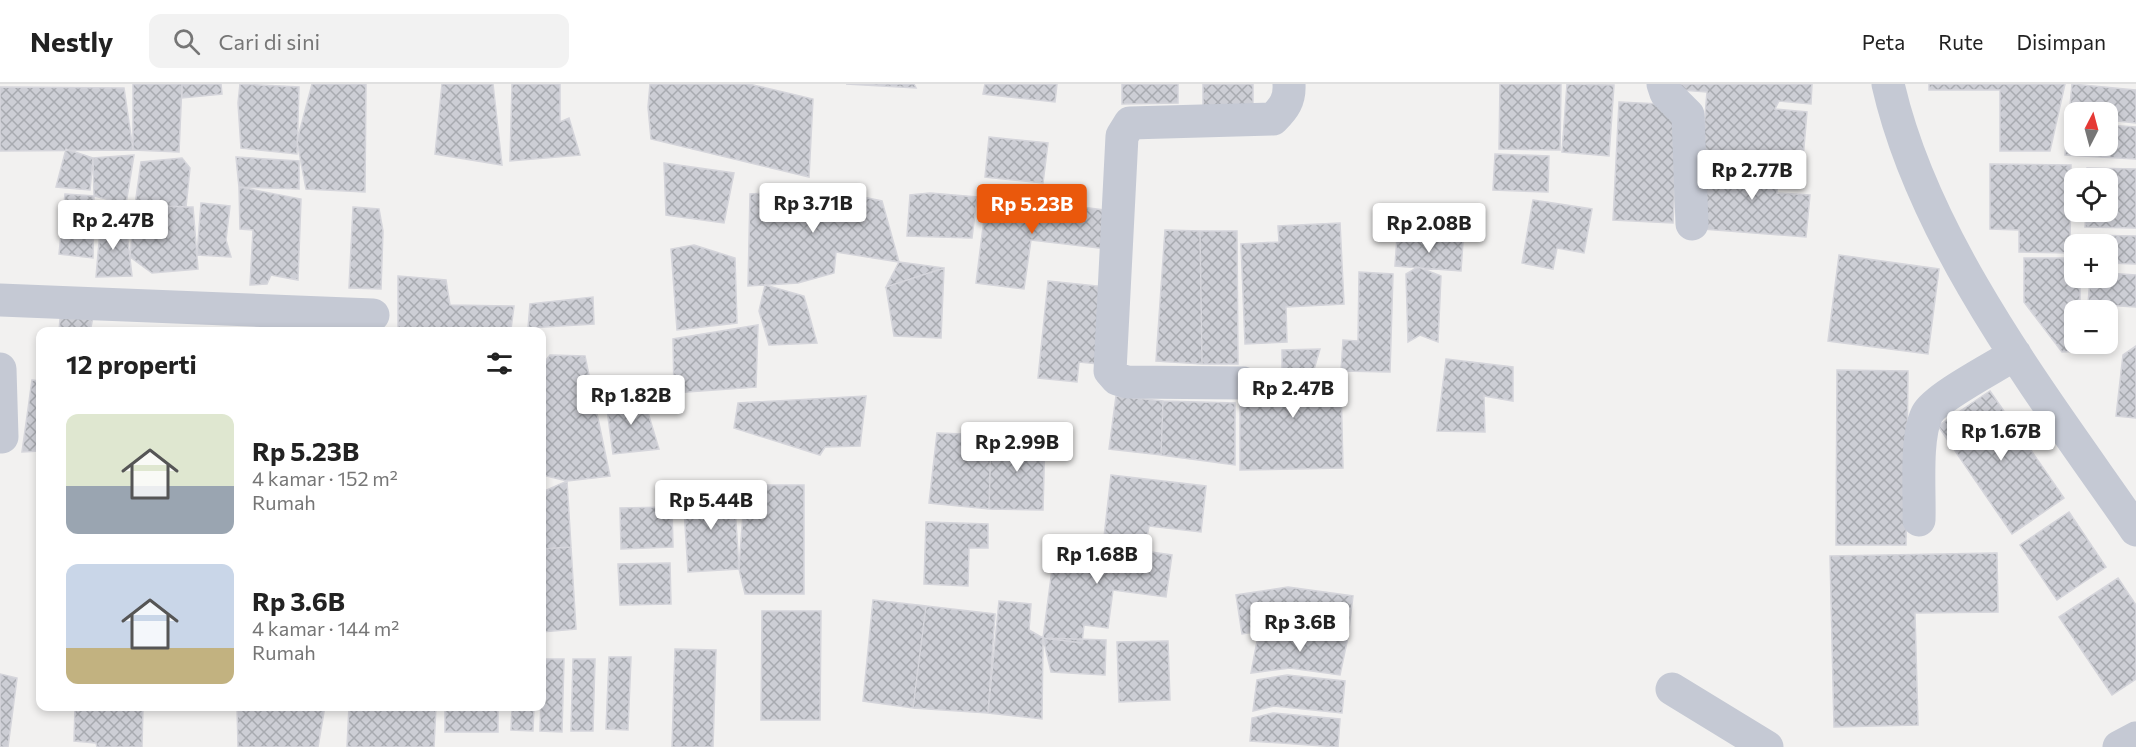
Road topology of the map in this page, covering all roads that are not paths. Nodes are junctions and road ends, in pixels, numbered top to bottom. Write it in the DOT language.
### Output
graph roads {
  1 [pos="1289,84"];
  2 [pos="1663,84"];
  3 [pos="1888,84"];
  4 [pos="1692,224"];
  5 [pos="0,300"];
  6 [pos="373,315"];
  7 [pos="1998,364"];
  8 [pos="0,369"];
  9 [pos="1243,383"];
  10 [pos="2,436"];
  11 [pos="1919,520"];
  12 [pos="2136,530"];
  13 [pos="1672,689"];
  14 [pos="2136,738"];
  15 [pos="1767,747"];
  16 [pos="2119,747"];
  1 -- 9 [label="street"];
  2 -- 4 [label="street"];
  3 -- 7 [label="street"];
  5 -- 6 [label="street"];
  7 -- 11 [label="street"];
  7 -- 12 [label="street"];
  8 -- 10 [label="street"];
  13 -- 15 [label="street"];
  14 -- 16 [label="street"];
}
